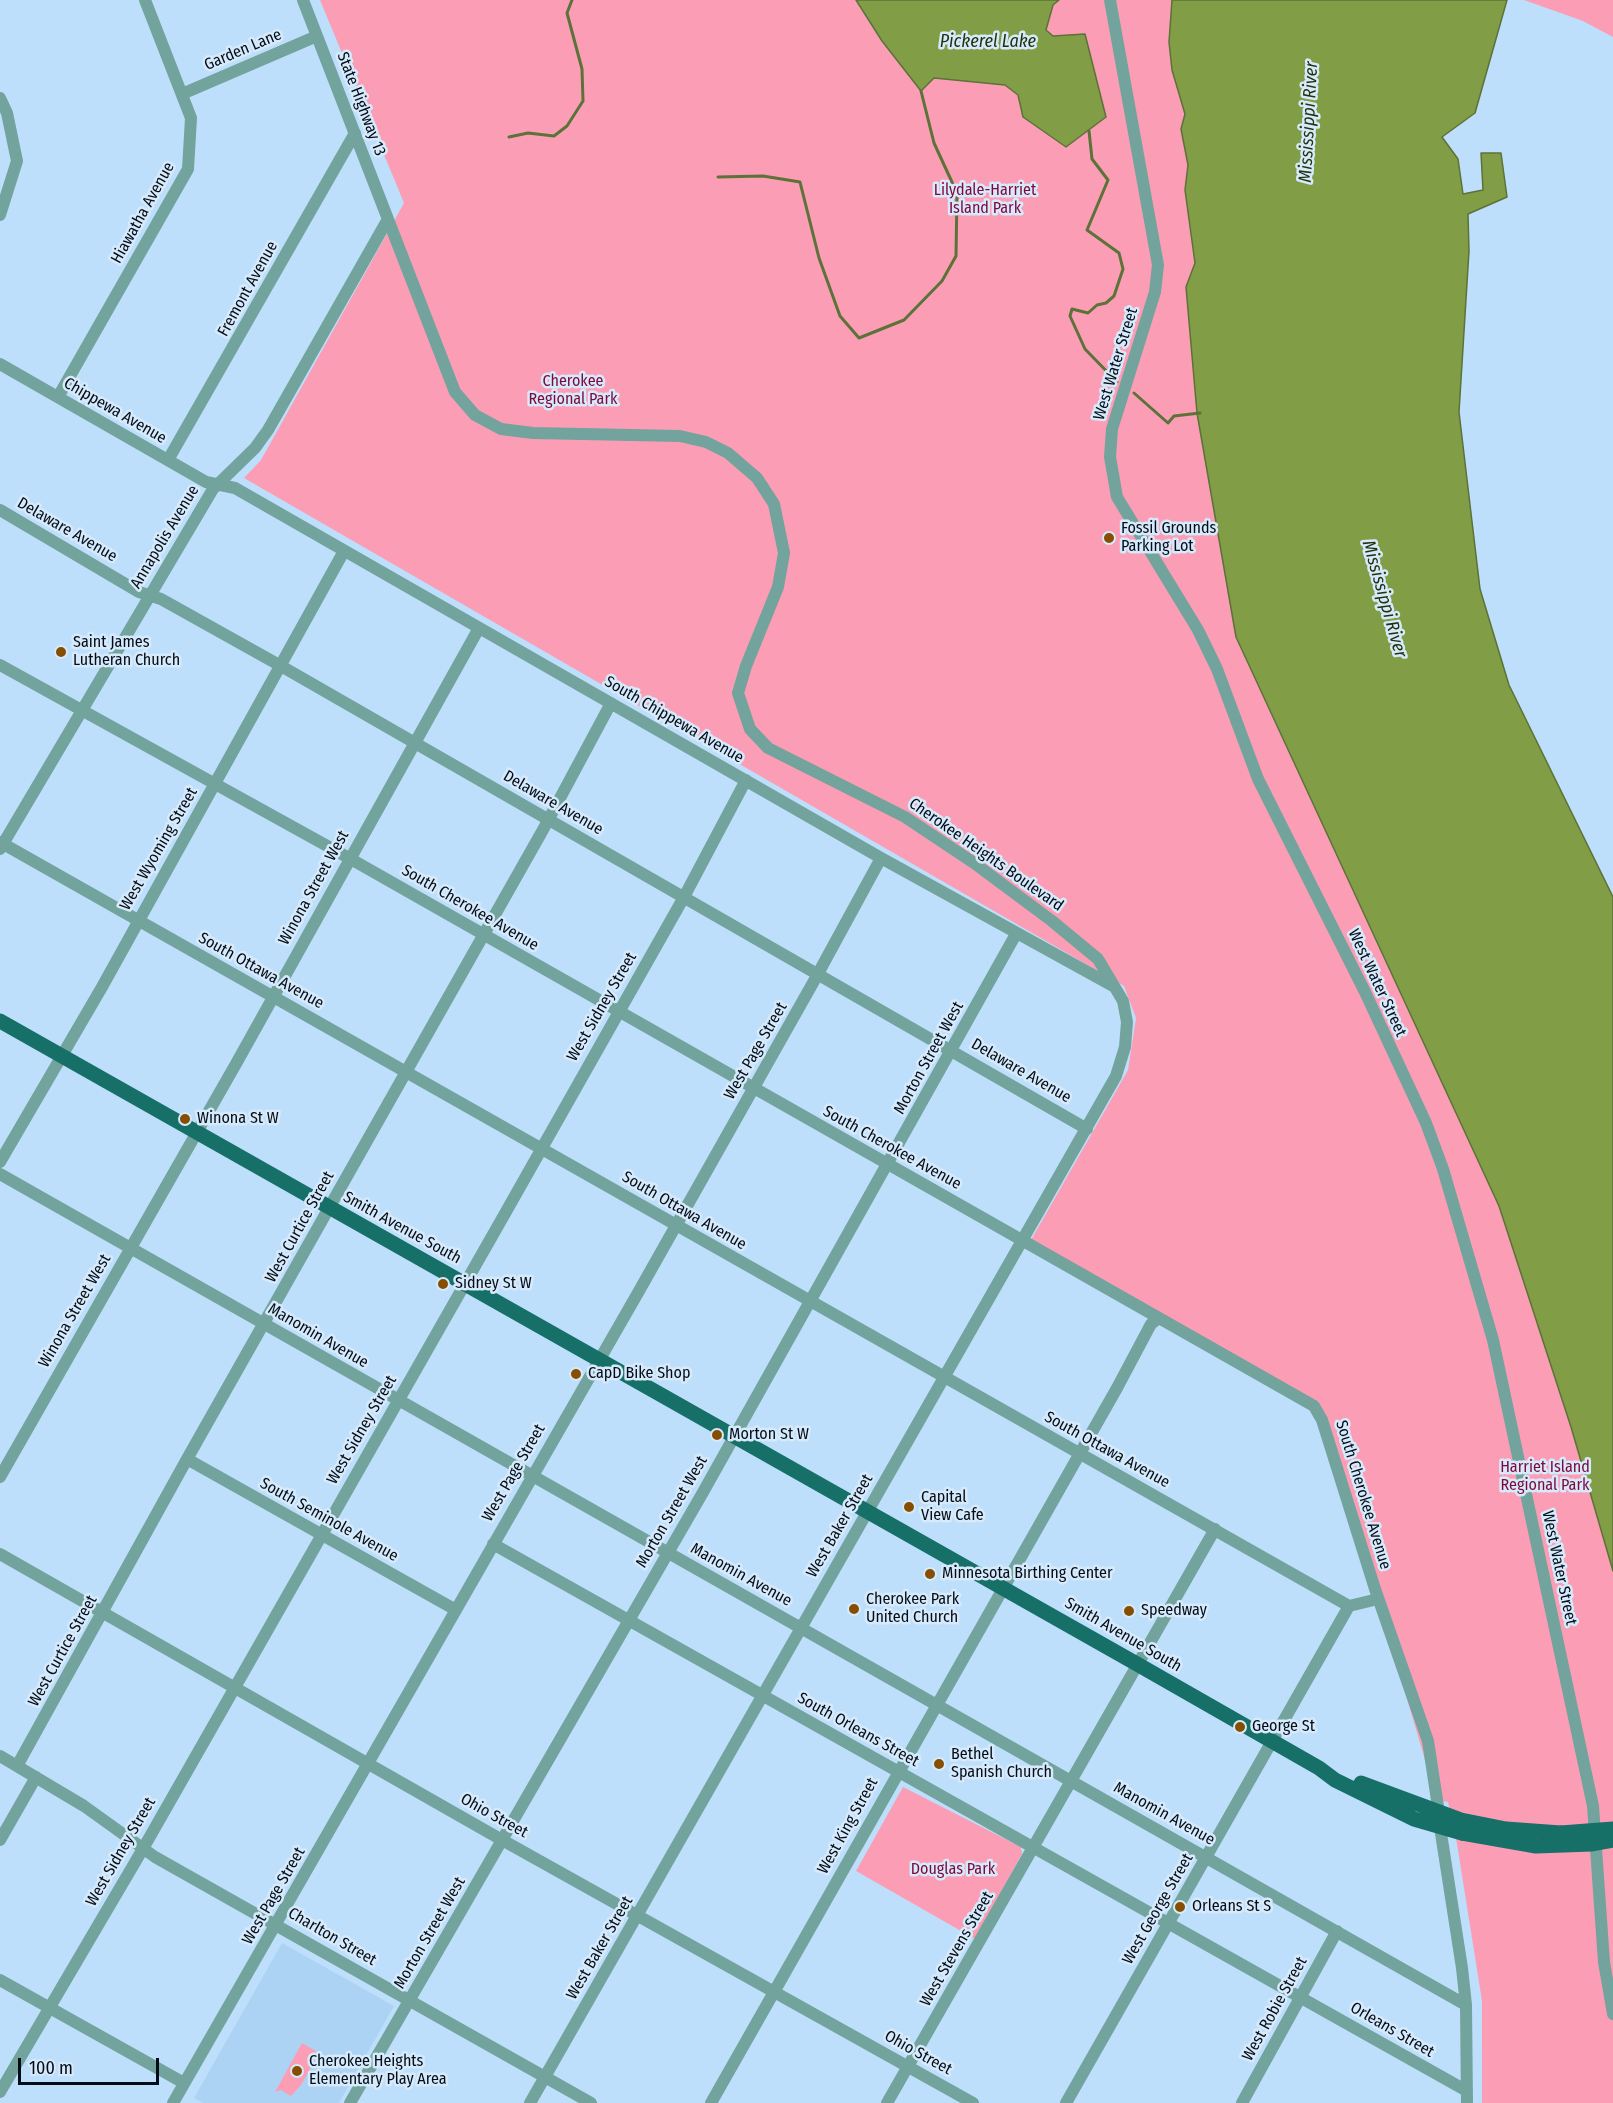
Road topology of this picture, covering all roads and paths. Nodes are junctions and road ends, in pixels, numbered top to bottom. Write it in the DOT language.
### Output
graph roads {
  1 [pos="144,0"];
  2 [pos="303,0"];
  3 [pos="1110,0"];
  4 [pos="317,36"];
  5 [pos="182,94"];
  6 [pos="0,98"];
  7 [pos="355,133"];
  8 [pos="0,214"];
  9 [pos="388,219"];
  10 [pos="0,364"];
  11 [pos="58,397"];
  12 [pos="168,460"];
  13 [pos="216,484"];
  14 [pos="0,510"];
  15 [pos="344,551"];
  16 [pos="150,596"];
  17 [pos="478,628"];
  18 [pos="0,665"];
  19 [pos="280,666"];
  20 [pos="611,703"];
  21 [pos="82,711"];
  22 [pos="414,743"];
  23 [pos="746,780"];
  24 [pos="216,784"];
  25 [pos="549,819"];
  26 [pos="1,845"];
  27 [pos="349,858"];
  28 [pos="881,858"];
  29 [pos="684,897"];
  30 [pos="138,920"];
  31 [pos="1016,934"];
  32 [pos="483,935"];
  33 [pos="819,973"];
  34 [pos="1116,988"];
  35 [pos="272,995"];
  36 [pos="619,1011"];
  37 [pos="0,1021"];
  38 [pos="953,1051"];
  39 [pos="61,1056"];
  40 [pos="406,1072"];
  41 [pos="753,1089"];
  42 [pos="1087,1128"];
  43 [pos="195,1132"];
  44 [pos="541,1148"];
  45 [pos="0,1162"];
  46 [pos="889,1164"];
  47 [pos="0,1174"];
  48 [pos="329,1207"];
  49 [pos="676,1225"];
  50 [pos="1022,1240"];
  51 [pos="129,1248"];
  52 [pos="465,1284"];
  53 [pos="810,1301"];
  54 [pos="1159,1318"];
  55 [pos="264,1324"];
  56 [pos="599,1360"];
  57 [pos="945,1377"];
  58 [pos="397,1400"];
  59 [pos="734,1437"];
  60 [pos="1080,1454"];
  61 [pos="187,1459"];
  62 [pos="531,1476"];
  63 [pos="0,1477"];
  64 [pos="867,1512"];
  65 [pos="1215,1529"];
  66 [pos="321,1534"];
  67 [pos="493,1544"];
  68 [pos="667,1552"];
  69 [pos="0,1554"];
  70 [pos="1004,1589"];
  71 [pos="1378,1599"];
  72 [pos="1349,1606"];
  73 [pos="456,1610"];
  74 [pos="103,1612"];
  75 [pos="628,1619"];
  76 [pos="801,1628"];
  77 [pos="1137,1664"];
  78 [pos="234,1688"];
  79 [pos="763,1695"];
  80 [pos="937,1703"];
  81 [pos="1271,1741"];
  82 [pos="0,1756"];
  83 [pos="368,1764"];
  84 [pos="17,1766"];
  85 [pos="898,1771"];
  86 [pos="36,1777"];
  87 [pos="1071,1780"];
  88 [pos="1439,1820"];
  89 [pos="1461,1827"];
  90 [pos="1613,1829"];
  91 [pos="0,1840"];
  92 [pos="503,1840"];
  93 [pos="1613,1840"];
  94 [pos="144,1847"];
  95 [pos="1034,1847"];
  96 [pos="1207,1856"];
  97 [pos="638,1916"];
  98 [pos="1169,1923"];
  99 [pos="277,1924"];
  100 [pos="1337,1931"];
  101 [pos="0,1980"];
  102 [pos="774,1990"];
  103 [pos="1301,1998"];
  104 [pos="409,2002"];
  105 [pos="1466,2005"];
  106 [pos="49,2008"];
  107 [pos="1613,2014"];
  108 [pos="908,2067"];
  109 [pos="546,2076"];
  110 [pos="184,2083"];
  111 [pos="0,2092"];
  112 [pos="1467,2097"];
  113 [pos="173,2103"];
  114 [pos="350,2103"];
  115 [pos="530,2103"];
  116 [pos="591,2103"];
  117 [pos="711,2103"];
  118 [pos="887,2103"];
  119 [pos="973,2103"];
  120 [pos="1066,2103"];
  121 [pos="1242,2103"];
  1 -- 5 [label="street, Hiawatha Avenue"];
  2 -- 4 [label="street, State Highway 13"];
  3 -- 107 [label="street, West Water Street"];
  4 -- 5 [label="street, Garden Lane"];
  4 -- 7 [label="street, State Highway 13"];
  5 -- 11 [label="street, Hiawatha Avenue"];
  6 -- 8 [label="street"];
  7 -- 9 [label="street, State Highway 13"];
  7 -- 12 [label="street, Fremont Avenue"];
  9 -- 13 [label="street, Annapolis Avenue"];
  9 -- 34 [label="street, Cherokee Heights Boulevard"];
  10 -- 11 [label="street, Chippewa Avenue"];
  11 -- 12 [label="street, Chippewa Avenue"];
  12 -- 13 [label="street, Chippewa Avenue"];
  13 -- 15 [label="street, South Chippewa Avenue"];
  13 -- 16 [label="street, Annapolis Avenue"];
  14 -- 16 [label="street, Delaware Avenue"];
  15 -- 17 [label="street, South Chippewa Avenue"];
  15 -- 19 [label="street, West Wyoming Street"];
  16 -- 19 [label="street, Delaware Avenue"];
  16 -- 21 [label="street, Annapolis Avenue"];
  17 -- 20 [label="street, South Chippewa Avenue"];
  17 -- 22 [label="street, Winona Street West"];
  18 -- 21 [label="street, South Cherokee Avenue"];
  19 -- 22 [label="street, Delaware Avenue"];
  19 -- 24 [label="street, West Wyoming Street"];
  20 -- 23 [label="street, South Chippewa Avenue"];
  20 -- 25 [label="street, West Curtice Street"];
  21 -- 24 [label="street, South Cherokee Avenue"];
  21 -- 26 [label="street, Annapolis Avenue"];
  22 -- 25 [label="street, Delaware Avenue"];
  22 -- 27 [label="street, Winona Street West"];
  23 -- 28 [label="street, South Chippewa Avenue"];
  23 -- 29 [label="street, West Sidney Street"];
  24 -- 27 [label="street, South Cherokee Avenue"];
  24 -- 30 [label="street, West Wyoming Street"];
  25 -- 29 [label="street, Delaware Avenue"];
  25 -- 32 [label="street, West Curtice Street"];
  26 -- 30 [label="street, South Ottawa Avenue"];
  27 -- 32 [label="street, South Cherokee Avenue"];
  27 -- 35 [label="street, Winona Street West"];
  28 -- 31 [label="street, South Chippewa Avenue"];
  28 -- 33 [label="street, West Page Street"];
  29 -- 33 [label="street, Delaware Avenue"];
  29 -- 36 [label="street, West Sidney Street"];
  30 -- 35 [label="street, South Ottawa Avenue"];
  30 -- 39 [label="street, West Wyoming Street"];
  31 -- 34 [label="street, South Chippewa Avenue"];
  31 -- 38 [label="street, Morton Street West"];
  32 -- 36 [label="street, South Cherokee Avenue"];
  32 -- 40 [label="street, West Curtice Street"];
  33 -- 38 [label="street, Delaware Avenue"];
  33 -- 41 [label="street, West Page Street"];
  34 -- 42 [label="street, West Baker Street"];
  35 -- 40 [label="street, South Ottawa Avenue"];
  35 -- 43 [label="street, Winona Street West"];
  36 -- 41 [label="street, South Cherokee Avenue"];
  36 -- 44 [label="street, West Sidney Street"];
  37 -- 39 [label="main road, Smith Avenue South"];
  38 -- 42 [label="street, Delaware Avenue"];
  38 -- 46 [label="street, Morton Street West"];
  39 -- 43 [label="main road, Smith Avenue South"];
  39 -- 45 [label="street, West Wyoming Street"];
  40 -- 44 [label="street, South Ottawa Avenue"];
  40 -- 48 [label="street, West Curtice Street"];
  41 -- 46 [label="street, South Cherokee Avenue"];
  41 -- 49 [label="street, West Page Street"];
  42 -- 50 [label="street, West Baker Street"];
  43 -- 48 [label="main road, Smith Avenue South"];
  43 -- 51 [label="street, Winona Street West"];
  44 -- 49 [label="street, South Ottawa Avenue"];
  44 -- 52 [label="street, West Sidney Street"];
  46 -- 50 [label="street, South Cherokee Avenue"];
  46 -- 53 [label="street, Morton Street West"];
  47 -- 51 [label="street, Manomin Avenue"];
  48 -- 52 [label="main road, Smith Avenue South"];
  48 -- 55 [label="street, West Curtice Street"];
  49 -- 53 [label="street, South Ottawa Avenue"];
  49 -- 56 [label="street, West Page Street"];
  50 -- 54 [label="street, South Cherokee Avenue"];
  50 -- 57 [label="street, West Baker Street"];
  51 -- 55 [label="street, Manomin Avenue"];
  51 -- 63 [label="street, Winona Street West"];
  52 -- 56 [label="main road, Smith Avenue South"];
  52 -- 58 [label="street, West Sidney Street"];
  53 -- 57 [label="street, South Ottawa Avenue"];
  53 -- 59 [label="street, Morton Street West"];
  54 -- 60 [label="street, West King Street"];
  54 -- 71 [label="street, South Cherokee Avenue"];
  55 -- 58 [label="street, Manomin Avenue"];
  55 -- 61 [label="street, West Curtice Street"];
  56 -- 59 [label="main road, Smith Avenue South"];
  56 -- 62 [label="street, West Page Street"];
  57 -- 60 [label="street, South Ottawa Avenue"];
  57 -- 64 [label="street, West Baker Street"];
  58 -- 62 [label="street, Manomin Avenue"];
  58 -- 66 [label="street, West Sidney Street"];
  59 -- 64 [label="main road, Smith Avenue South"];
  59 -- 68 [label="street, Morton Street West"];
  60 -- 65 [label="street, South Ottawa Avenue"];
  60 -- 70 [label="street, West King Street"];
  61 -- 66 [label="street, South Seminole Avenue"];
  61 -- 74 [label="street, West Curtice Street"];
  62 -- 67 [label="street, West Page Street"];
  62 -- 68 [label="street, Manomin Avenue"];
  64 -- 70 [label="main road, Smith Avenue South"];
  64 -- 76 [label="street, West Baker Street"];
  65 -- 72 [label="street, South Ottawa Avenue"];
  65 -- 77 [label="street, West Stevens Street"];
  66 -- 73 [label="street, South Seminole Avenue"];
  66 -- 78 [label="street, West Sidney Street"];
  67 -- 73 [label="street, West Page Street"];
  67 -- 75 [label="street, South Orleans Street"];
  68 -- 75 [label="street, Morton Street West"];
  68 -- 76 [label="street, Manomin Avenue"];
  69 -- 74 [label="street, Ohio Street"];
  70 -- 77 [label="main road, Smith Avenue South"];
  70 -- 80 [label="street, West King Street"];
  71 -- 72 [label="street"];
  71 -- 88 [label="street, South Cherokee Avenue"];
  72 -- 81 [label="street, West George Street"];
  73 -- 83 [label="street, West Page Street"];
  74 -- 78 [label="street, Ohio Street"];
  74 -- 84 [label="street, West Curtice Street"];
  75 -- 79 [label="street, South Orleans Street"];
  75 -- 92 [label="street, Morton Street West"];
  76 -- 79 [label="street, West Baker Street"];
  76 -- 80 [label="street, Manomin Avenue"];
  77 -- 81 [label="main road, Smith Avenue South"];
  77 -- 87 [label="street, West Stevens Street"];
  78 -- 83 [label="street, Ohio Street"];
  78 -- 94 [label="street, West Sidney Street"];
  79 -- 85 [label="street, South Orleans Street"];
  79 -- 97 [label="street, West Baker Street"];
  80 -- 85 [label="street, West King Street"];
  80 -- 87 [label="street, Manomin Avenue"];
  81 -- 88 [label="main road, Smith Avenue South"];
  81 -- 96 [label="street, West George Street"];
  82 -- 84 [label="street, Charlton Street"];
  83 -- 92 [label="street, Ohio Street"];
  83 -- 99 [label="street, West Page Street"];
  84 -- 86 [label="street, Charlton Street"];
  85 -- 95 [label="street, South Orleans Street"];
  85 -- 102 [label="street, West King Street"];
  86 -- 91 [label="street"];
  86 -- 94 [label="street, Charlton Street"];
  87 -- 95 [label="street, West Stevens Street"];
  87 -- 96 [label="street, Manomin Avenue"];
  88 -- 89 [label="main road, Smith Avenue South"];
  88 -- 105 [label="street, South Cherokee Avenue"];
  89 -- 90 [label="main road, Smith Avenue South, bridge"];
  89 -- 93 [label="main road, Smith Avenue South, bridge"];
  92 -- 97 [label="street, Ohio Street"];
  92 -- 104 [label="street, Morton Street West"];
  94 -- 99 [label="street, Charlton Street"];
  94 -- 106 [label="street, West Sidney Street"];
  95 -- 98 [label="street, South Orleans Street"];
  95 -- 108 [label="street, West Stevens Street"];
  96 -- 98 [label="street, West George Street"];
  96 -- 100 [label="street, Manomin Avenue"];
  97 -- 102 [label="street, Ohio Street"];
  97 -- 109 [label="street, West Baker Street"];
  98 -- 103 [label="street, South Orleans Street"];
  98 -- 120 [label="street, West George Street"];
  99 -- 104 [label="street, Charlton Street"];
  99 -- 110 [label="street, West Page Street"];
  100 -- 103 [label="street, West Robie Street"];
  100 -- 105 [label="street, Manomin Avenue"];
  101 -- 106 [label="street"];
  102 -- 108 [label="street, Ohio Street"];
  102 -- 117 [label="street, West King Street"];
  103 -- 112 [label="street, Orleans Street"];
  103 -- 121 [label="street, West Robie Street"];
  104 -- 109 [label="street, Charlton Street"];
  104 -- 114 [label="street, Morton Street West"];
  105 -- 112 [label="street, South Cherokee Avenue"];
  106 -- 110 [label="street"];
  106 -- 111 [label="street, West Sidney Street"];
  108 -- 118 [label="street, West Stevens Street"];
  108 -- 119 [label="street, Ohio Street"];
  109 -- 115 [label="street, West Baker Street"];
  109 -- 116 [label="street, Charlton Street"];
  110 -- 113 [label="street, West Page Street"];
}
